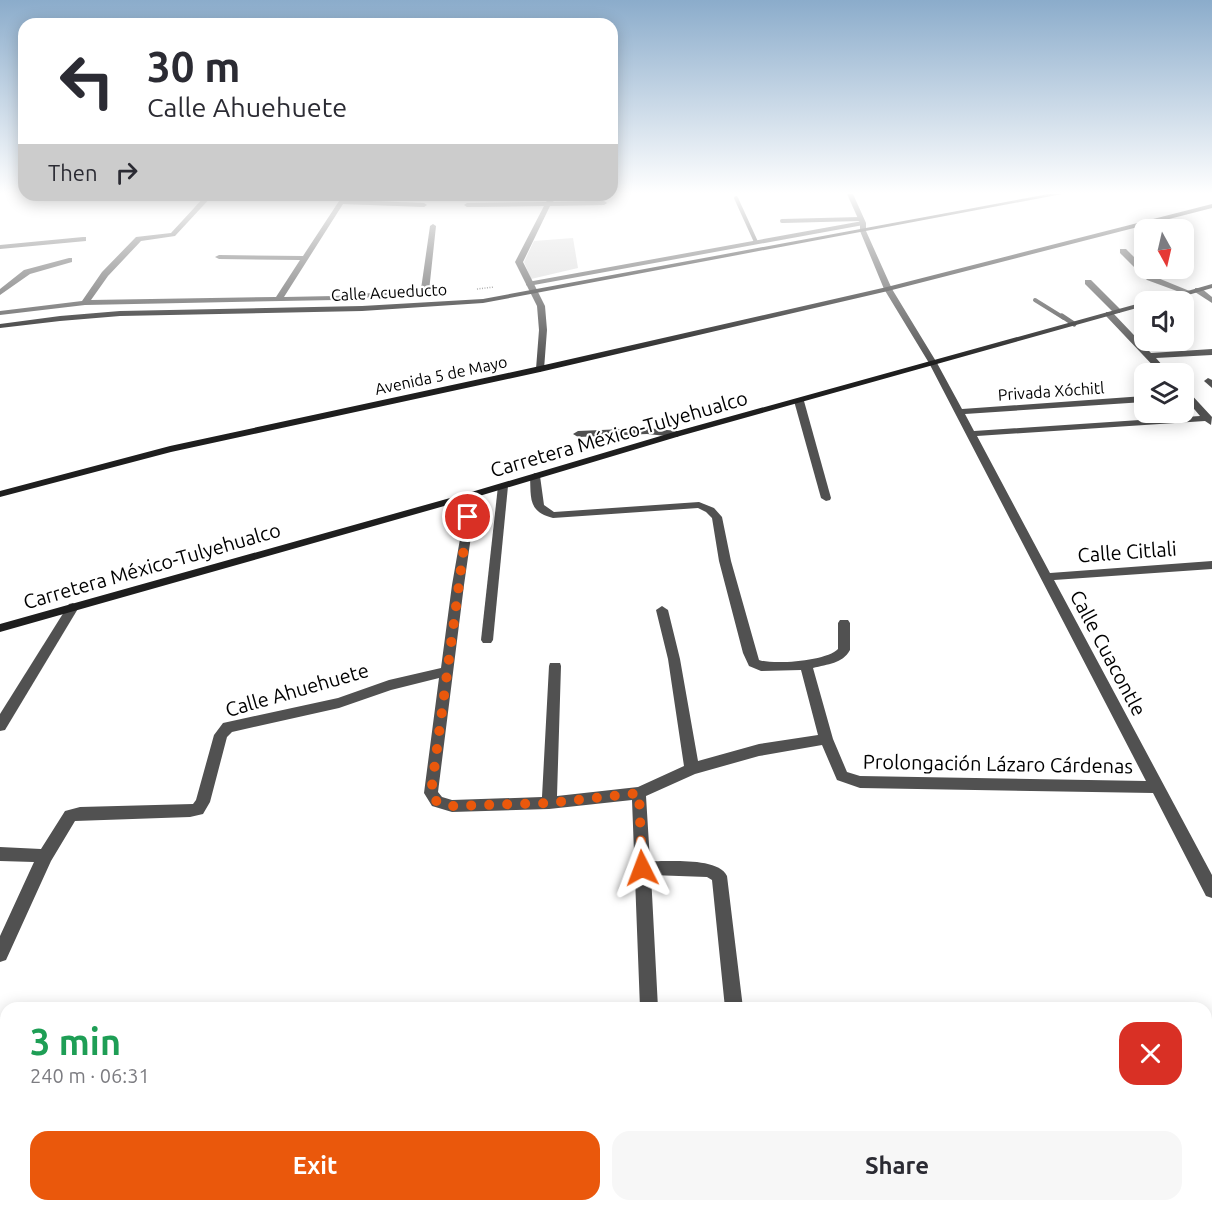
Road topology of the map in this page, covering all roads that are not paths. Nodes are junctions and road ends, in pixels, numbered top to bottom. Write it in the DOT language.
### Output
graph roads {
  1 [pos="127,251"];
  2 [pos="311,251"];
  3 [pos="430,251"];
  4 [pos="525,251"];
  5 [pos="710,251"];
  6 [pos="734,251"];
  7 [pos="873,251"];
  8 [pos="1038,251"];
  9 [pos="1123,251"];
  10 [pos="219,257"];
  11 [pos="306,258"];
  12 [pos="69,260"];
  13 [pos="1088,282"];
  14 [pos="528,284"];
  15 [pos="1212,286"];
  16 [pos="888,289"];
  17 [pos="1198,290"];
  18 [pos="1185,291"];
  19 [pos="1193,291"];
  20 [pos="534,292"];
  21 [pos="0,293"];
  22 [pos="279,298"];
  23 [pos="1035,300"];
  24 [pos="1212,301"];
  25 [pos="85,303"];
  26 [pos="1134,307"];
  27 [pos="1113,312"];
  28 [pos="0,313"];
  29 [pos="1074,324"];
  30 [pos="0,326"];
  31 [pos="1212,352"];
  32 [pos="1149,356"];
  33 [pos="933,363"];
  34 [pos="1156,363"];
  35 [pos="540,369"];
  36 [pos="1134,400"];
  37 [pos="799,401"];
  38 [pos="1194,404"];
  39 [pos="959,412"];
  40 [pos="1210,421"];
  41 [pos="578,434"];
  42 [pos="677,434"];
  43 [pos="970,434"];
  44 [pos="535,476"];
  45 [pos="503,486"];
  46 [pos="0,494"];
  47 [pos="472,495"];
  48 [pos="826,498"];
  49 [pos="1210,568"];
  50 [pos="1046,577"];
  51 [pos="73,607"];
  52 [pos="662,610"];
  53 [pos="844,622"];
  54 [pos="0,628"];
  55 [pos="487,640"];
  56 [pos="806,665"];
  57 [pos="555,666"];
  58 [pos="446,672"];
  59 [pos="0,726"];
  60 [pos="826,740"];
  61 [pos="692,769"];
  62 [pos="1157,787"];
  63 [pos="639,793"];
  64 [pos="549,803"];
  65 [pos="0,854"];
  66 [pos="45,856"];
  67 [pos="642,868"];
  68 [pos="1212,891"];
  69 [pos="0,954"];
  70 [pos="649,1002"];
  71 [pos="733,1002"];
  1 -- 25 [label="street"];
  2 -- 11 [label="street"];
  3 -- 22 [label="street, Calle Acueducto"];
  4 -- 14 [label="street"];
  5 -- 14 [label="lane, Calle Acueducto"];
  6 -- 20 [label="main road, Calle Acueducto"];
  7 -- 16 [label="street, Calle Cuacontle"];
  8 -- 16 [label="main road, Avenida 5 de Mayo"];
  9 -- 18 [label="street"];
  10 -- 11 [label="street"];
  11 -- 22 [label="street"];
  12 -- 21 [label="street"];
  13 -- 27 [label="street"];
  14 -- 20 [label="street"];
  15 -- 17 [label="main road"];
  16 -- 33 [label="street, Calle Cuacontle"];
  16 -- 35 [label="main road, Avenida 5 de Mayo"];
  17 -- 19 [label="main road"];
  17 -- 24 [label="street"];
  20 -- 30 [label="main road, Calle Acueducto"];
  20 -- 35 [label="street"];
  22 -- 25 [label="street, Calle Acueducto"];
  23 -- 29 [label="lane"];
  25 -- 28 [label="street, Calle Acueducto"];
  26 -- 27 [label="main road, Carretera México-Tulyehualco"];
  27 -- 29 [label="main road, Carretera México-Tulyehualco"];
  27 -- 32 [label="street"];
  29 -- 33 [label="main road, Carretera México-Tulyehualco"];
  31 -- 32 [label="street"];
  32 -- 34 [label="street"];
  33 -- 37 [label="main road, Carretera México-Tulyehualco"];
  33 -- 39 [label="street, Calle Cuacontle"];
  35 -- 46 [label="main road, Avenida 5 de Mayo"];
  36 -- 39 [label="street, Privada Xóchitl"];
  37 -- 42 [label="main road, Carretera México-Tulyehualco"];
  37 -- 48 [label="street"];
  38 -- 40 [label="street"];
  39 -- 43 [label="street, Calle Cuacontle"];
  40 -- 43 [label="street"];
  41 -- 42 [label="street"];
  42 -- 44 [label="main road, Carretera México-Tulyehualco"];
  43 -- 50 [label="street, Calle Cuacontle"];
  44 -- 45 [label="main road, Carretera México-Tulyehualco"];
  44 -- 56 [label="street"];
  45 -- 47 [label="main road, Carretera México-Tulyehualco"];
  45 -- 55 [label="street"];
  47 -- 51 [label="main road, Carretera México-Tulyehualco"];
  47 -- 58 [label="street"];
  49 -- 50 [label="street, Calle Citlali"];
  50 -- 62 [label="street, Calle Cuacontle"];
  51 -- 54 [label="main road, Carretera México-Tulyehualco"];
  51 -- 59 [label="street"];
  52 -- 61 [label="street"];
  53 -- 56 [label="street"];
  56 -- 60 [label="street, Prolongación Lázaro Cárdenas"];
  57 -- 64 [label="street"];
  58 -- 64 [label="street"];
  58 -- 66 [label="street, Calle Ahuehuete"];
  60 -- 61 [label="street"];
  60 -- 62 [label="street, Prolongación Lázaro Cárdenas"];
  61 -- 63 [label="street"];
  62 -- 68 [label="street, Calle Cuacontle"];
  63 -- 64 [label="street"];
  63 -- 67 [label="street"];
  65 -- 66 [label="street"];
  66 -- 69 [label="street"];
  67 -- 70 [label="street"];
  67 -- 71 [label="street"];
}
